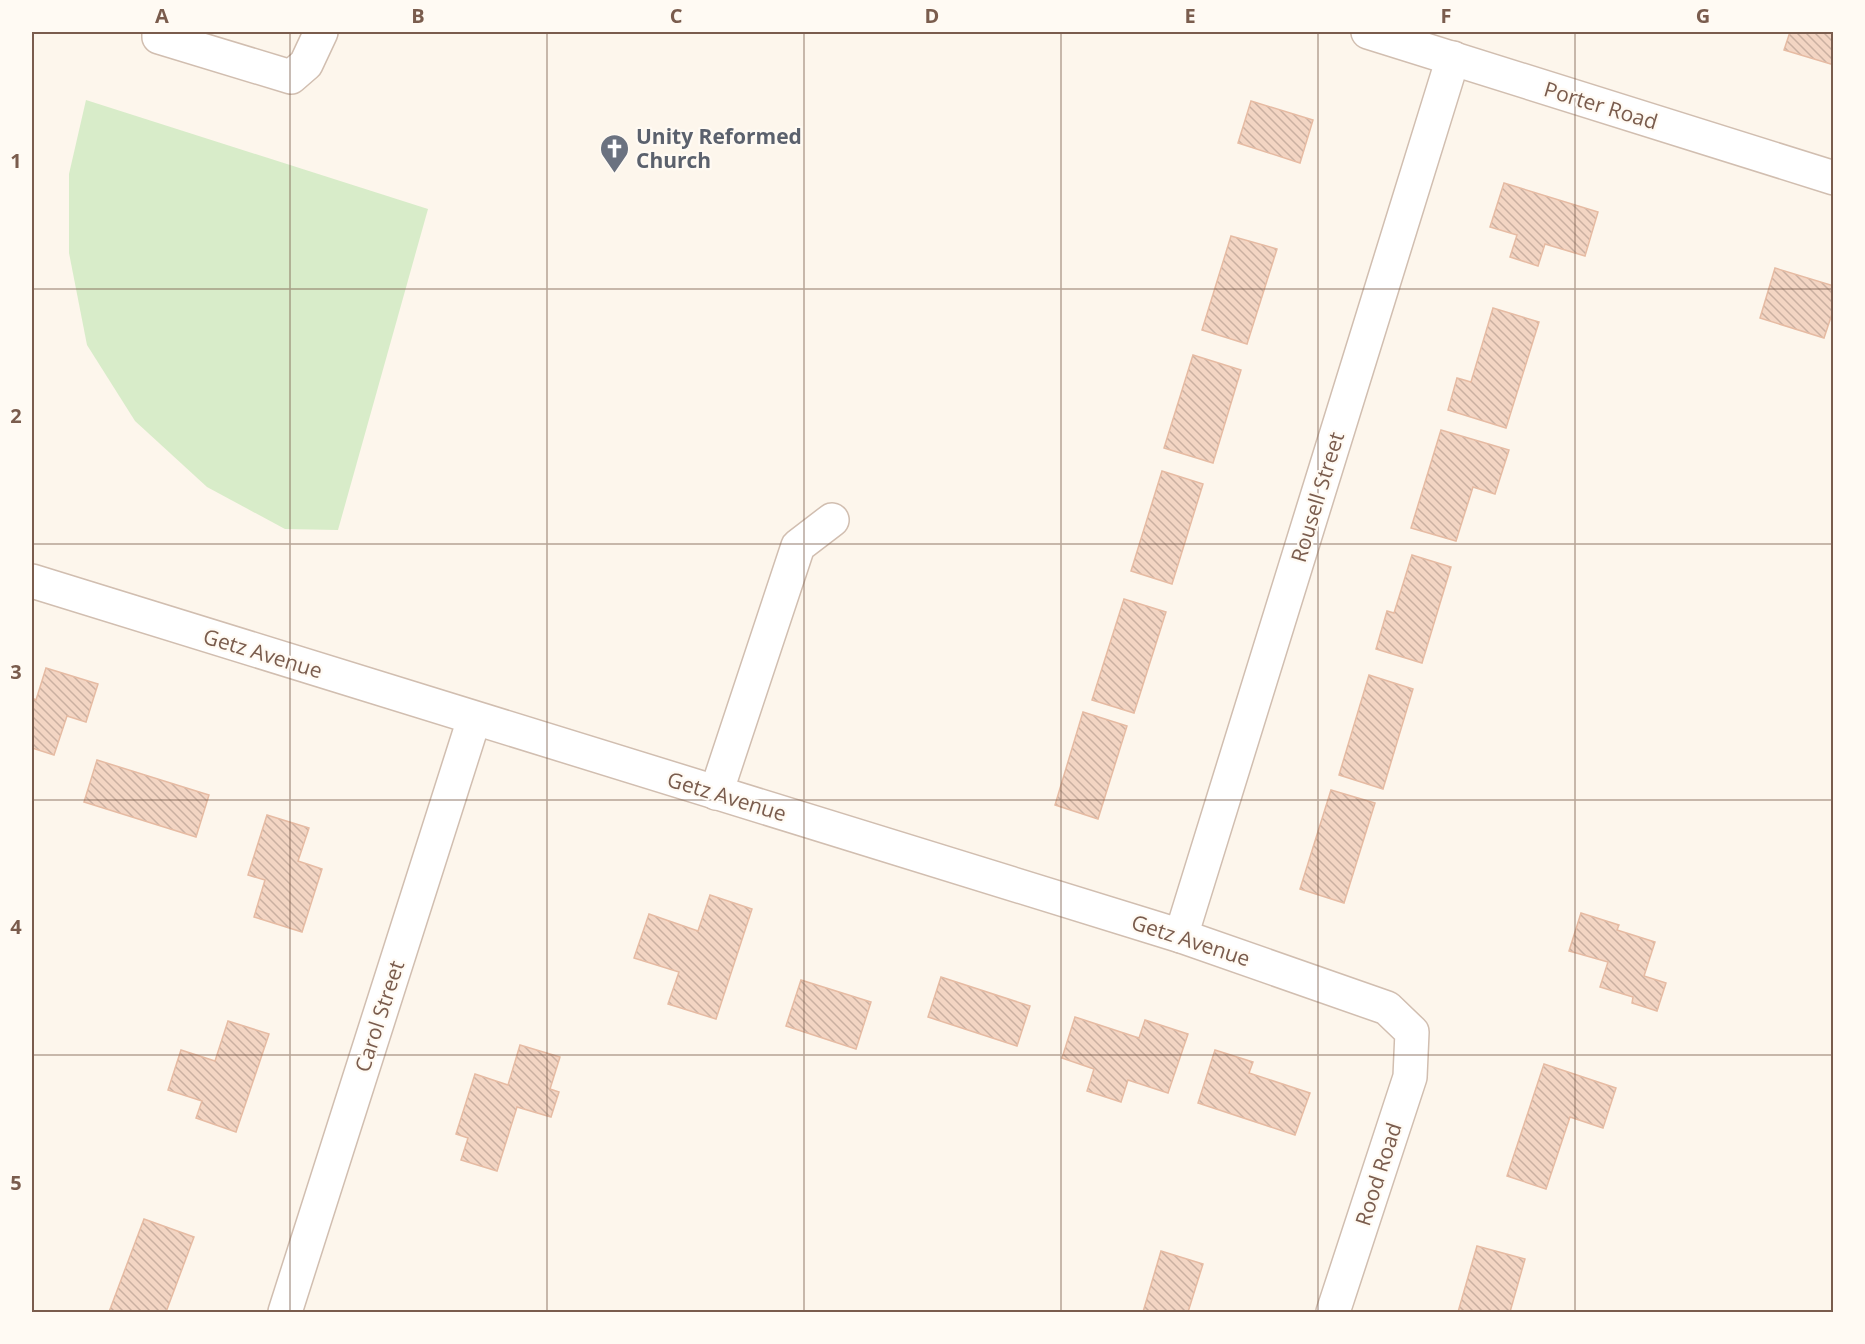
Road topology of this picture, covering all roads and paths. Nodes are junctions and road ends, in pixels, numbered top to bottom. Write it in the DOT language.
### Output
graph roads {
  1 [pos="159,32"];
  2 [pos="321,32"];
  3 [pos="1368,32"];
  4 [pos="1453,58"];
  5 [pos="1833,178"];
  6 [pos="832,520"];
  7 [pos="32,581"];
  8 [pos="474,719"];
  9 [pos="716,793"];
  10 [pos="1181,936"];
  11 [pos="1412,1032"];
  12 [pos="285,1312"];
  13 [pos="1333,1312"];
  1 -- 2 [label="street"];
  3 -- 4 [label="street, Porter Road"];
  4 -- 5 [label="street, Porter Road"];
  4 -- 10 [label="street, Rousell Street"];
  6 -- 9 [label="street"];
  7 -- 8 [label="street, Getz Avenue"];
  8 -- 9 [label="street, Getz Avenue"];
  8 -- 12 [label="street, Carol Street"];
  9 -- 10 [label="street, Getz Avenue"];
  10 -- 11 [label="street, Getz Avenue"];
  11 -- 13 [label="street, Rood Road"];
}
